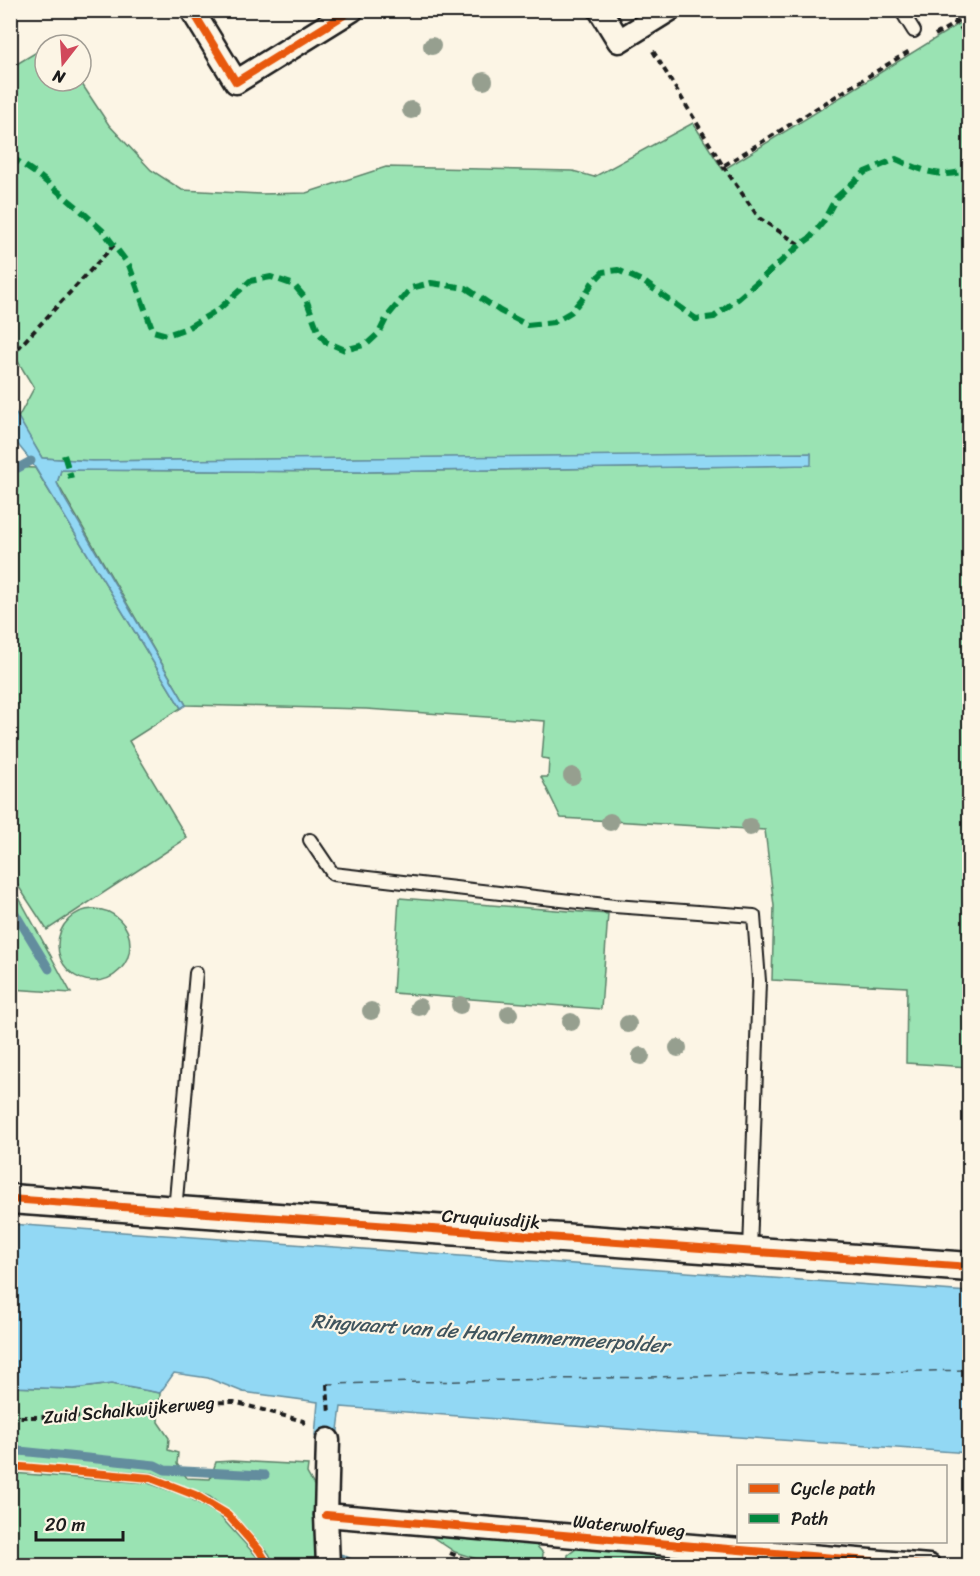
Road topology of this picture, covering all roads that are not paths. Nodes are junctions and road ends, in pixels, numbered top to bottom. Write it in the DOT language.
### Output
graph roads {
  1 [pos="192,10"];
  2 [pos="352,10"];
  3 [pos="600,10"];
  4 [pos="669,10"];
  5 [pos="901,10"];
  6 [pos="914,31"];
  7 [pos="309,840"];
  8 [pos="196,973"];
  9 [pos="10,1199"];
  10 [pos="175,1212"];
  11 [pos="750,1252"];
  12 [pos="969,1267"];
  13 [pos="328,1440"];
  14 [pos="326,1515"];
  15 [pos="328,1566"];
  16 [pos="929,1566"];
  1 -- 2 [label="street"];
  3 -- 4 [label="street"];
  5 -- 6 [label="lane"];
  7 -- 11 [label="lane"];
  8 -- 10 [label="lane"];
  9 -- 10 [label="street, Cruquiusdijk"];
  10 -- 11 [label="street, Cruquiusdijk"];
  11 -- 12 [label="street, Cruquiusdijk"];
  13 -- 14 [label="street"];
  14 -- 15 [label="street"];
  14 -- 16 [label="street, Waterwolfweg"];
}
